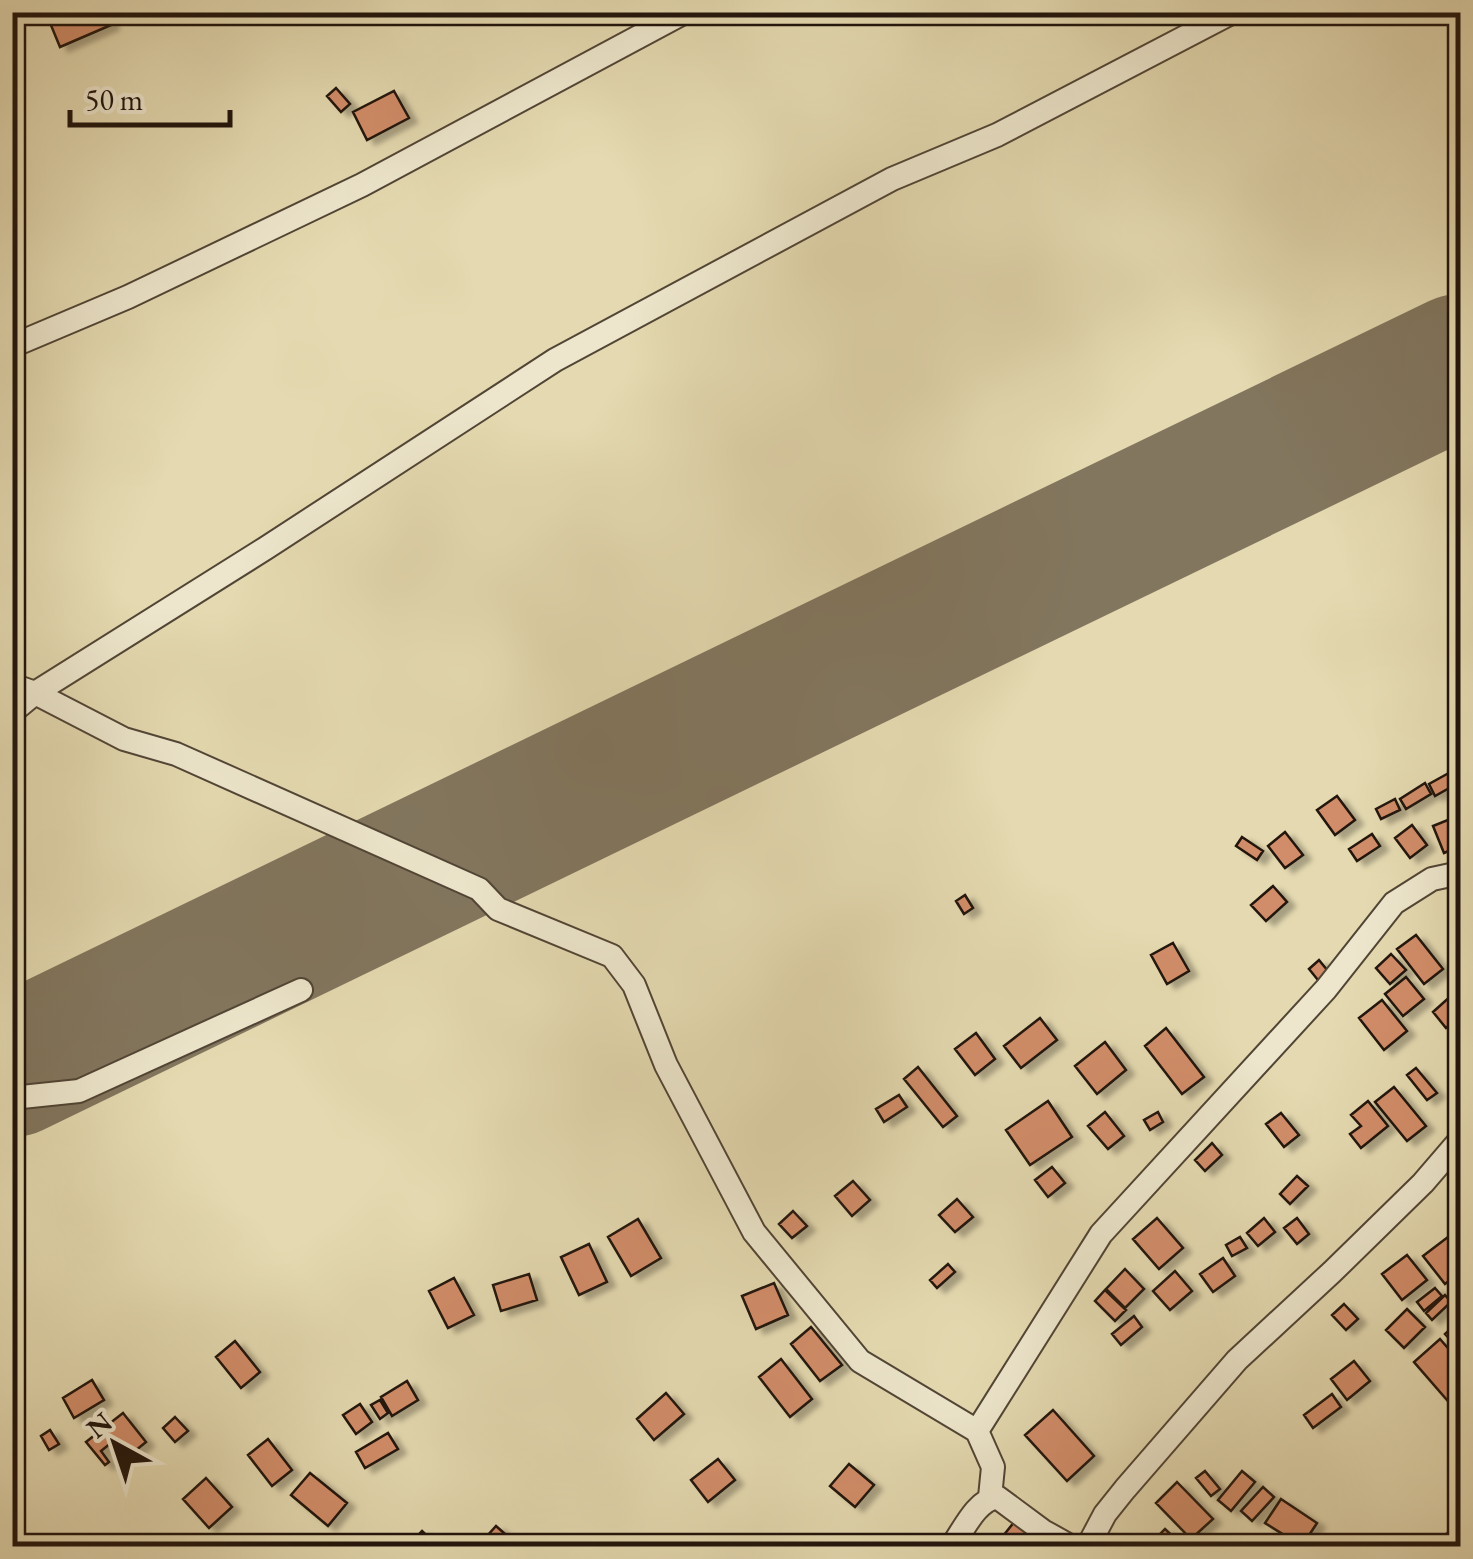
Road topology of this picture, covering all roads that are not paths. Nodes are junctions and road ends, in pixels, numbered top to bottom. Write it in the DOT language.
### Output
graph roads {
  1 [pos="685,12"];
  2 [pos="1233,12"];
  3 [pos="12,346"];
  4 [pos="12,684"];
  5 [pos="35,694"];
  6 [pos="12,712"];
  7 [pos="1460,873"];
  8 [pos="301,990"];
  9 [pos="12,1098"];
  10 [pos="1460,1140"];
  11 [pos="977,1431"];
  12 [pos="990,1498"];
  13 [pos="1460,1538"];
  14 [pos="952,1546"];
  15 [pos="1070,1546"];
  16 [pos="1088,1546"];
  17 [pos="1450,1546"];
  1 -- 3 [label="street"];
  2 -- 5 [label="street"];
  4 -- 5 [label="street"];
  5 -- 6 [label="street"];
  5 -- 11 [label="street"];
  7 -- 11 [label="street"];
  8 -- 9 [label="street"];
  10 -- 16 [label="street"];
  11 -- 12 [label="street"];
  12 -- 14 [label="street"];
  12 -- 15 [label="street"];
  13 -- 17 [label="street"];
}
